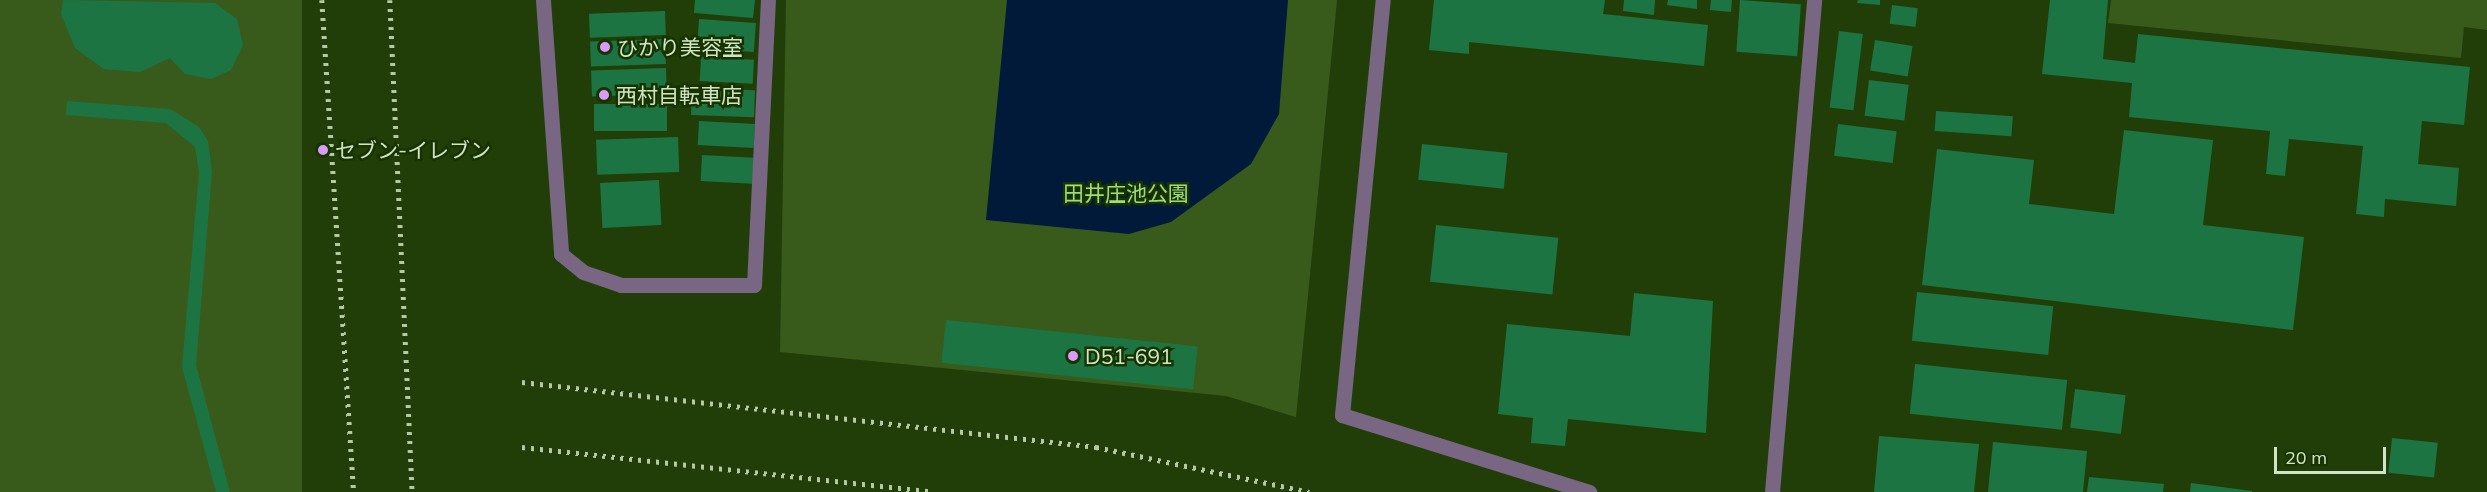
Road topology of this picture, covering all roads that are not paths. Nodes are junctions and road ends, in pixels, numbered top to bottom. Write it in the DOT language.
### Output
graph roads {
  1 [pos="543,0"];
  2 [pos="768,0"];
  3 [pos="1383,0"];
  4 [pos="1814,0"];
  5 [pos="1589,492"];
  6 [pos="1772,492"];
  1 -- 2 [label="street"];
  3 -- 5 [label="street"];
  4 -- 6 [label="street"];
}
